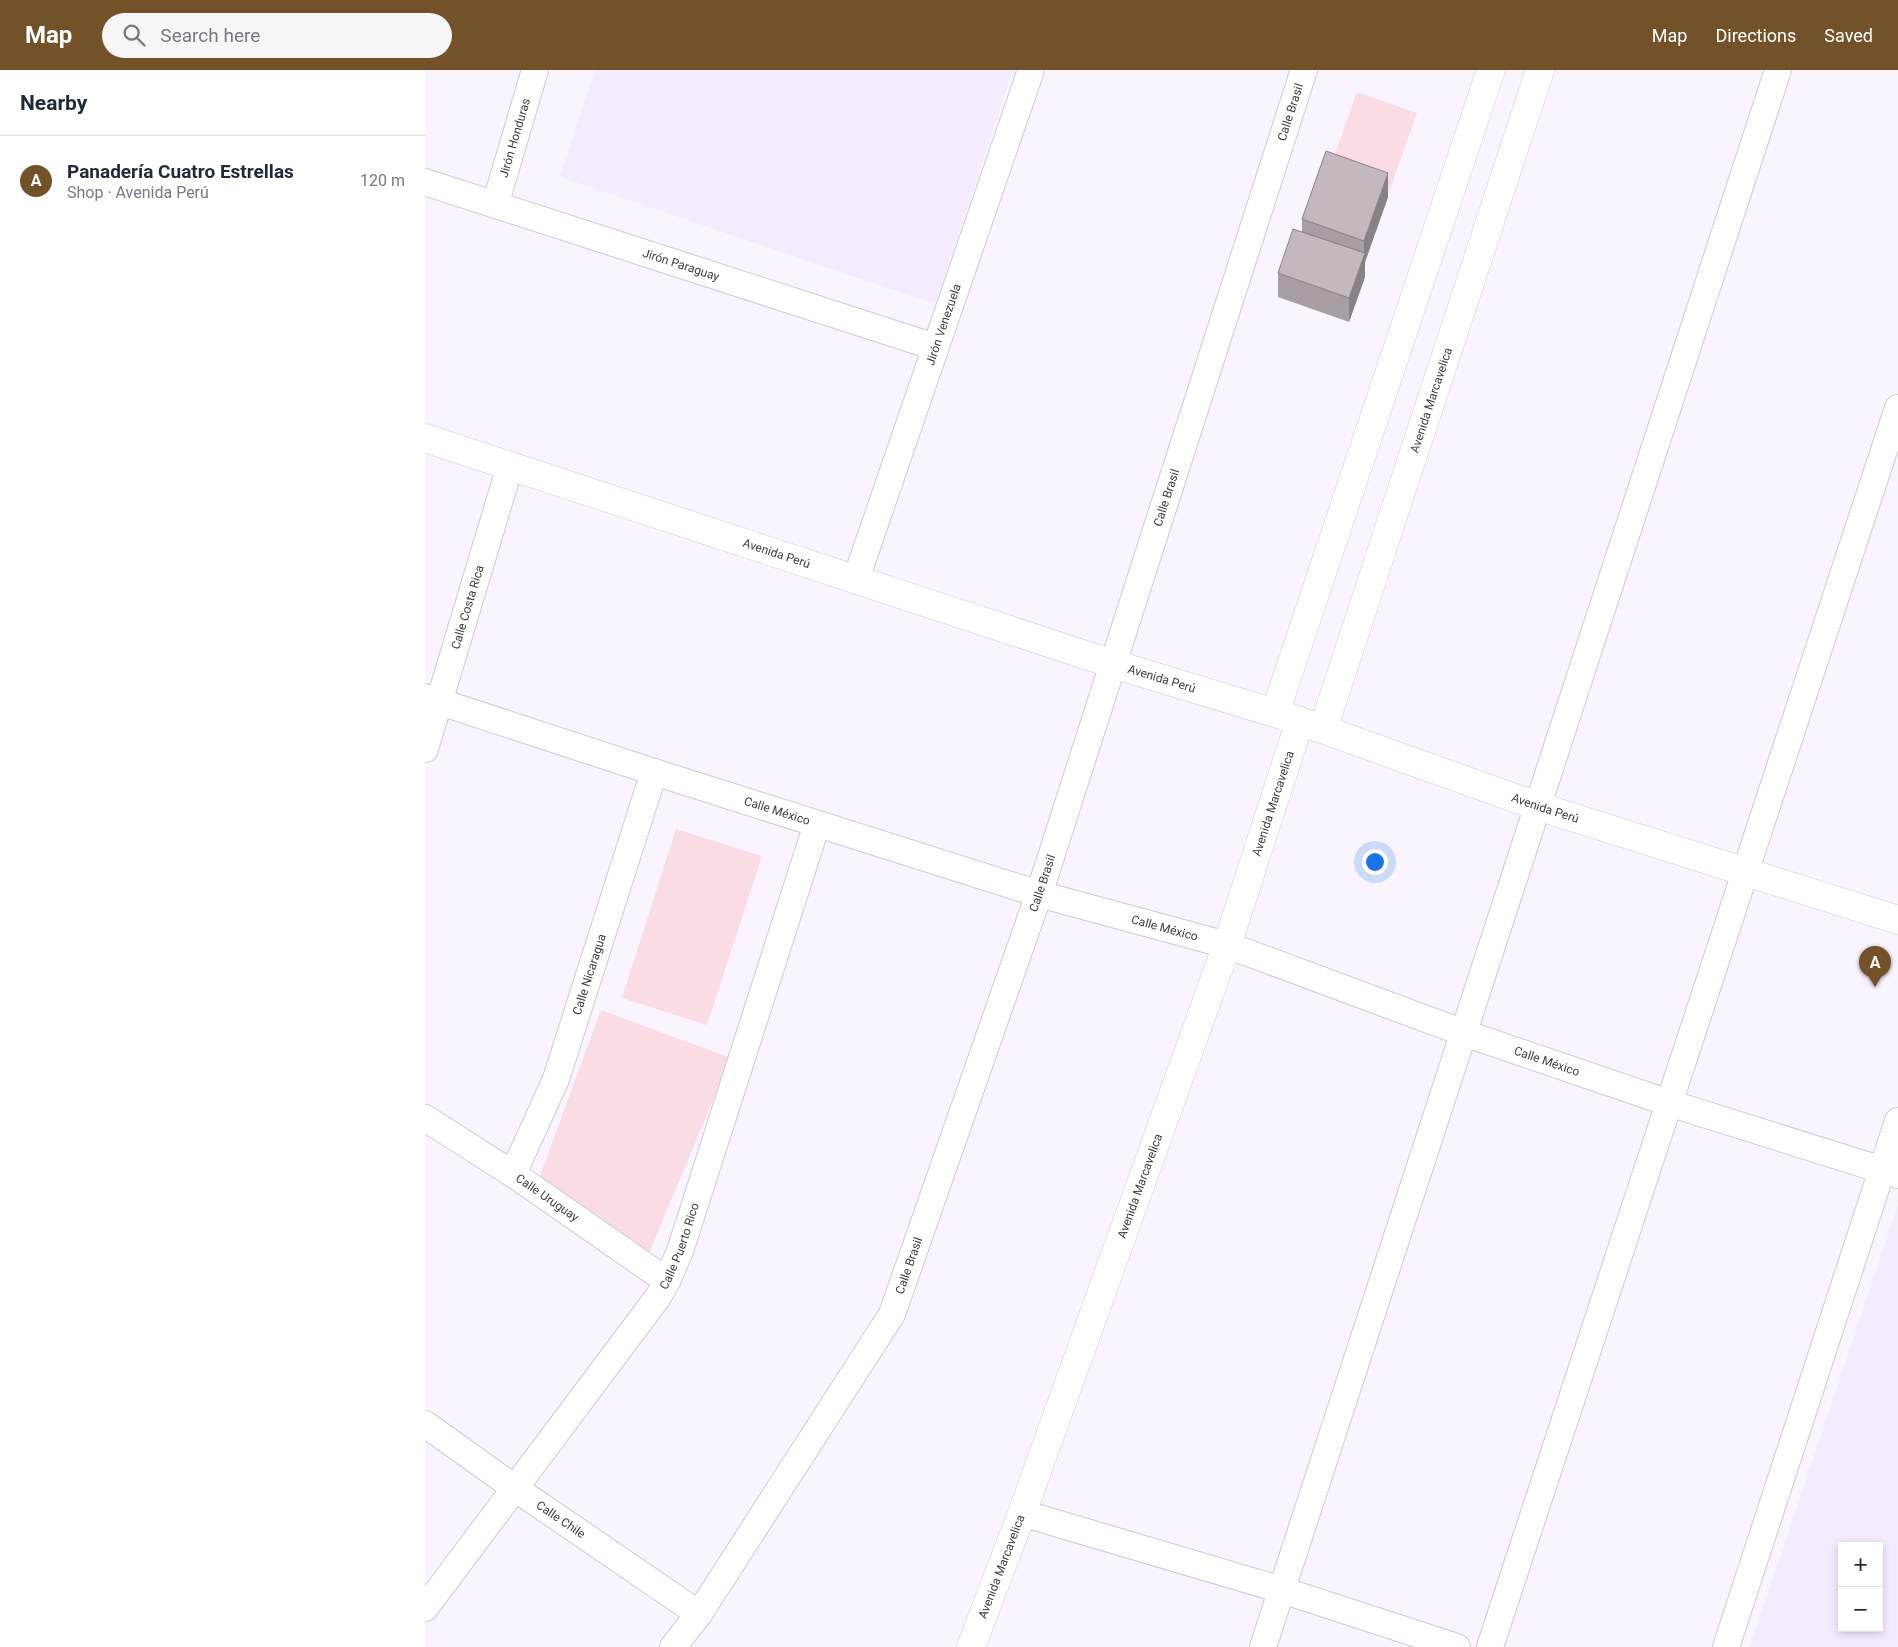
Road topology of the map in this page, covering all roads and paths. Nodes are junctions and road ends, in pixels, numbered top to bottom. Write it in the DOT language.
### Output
graph roads {
  1 [pos="535,70"];
  2 [pos="1031,70"];
  3 [pos="1304,70"];
  4 [pos="1491,70"];
  5 [pos="1540,70"];
  6 [pos="1778,70"];
  7 [pos="425,182"];
  8 [pos="495,205"];
  9 [pos="935,347"];
  10 [pos="1898,408"];
  11 [pos="425,438"];
  12 [pos="510,466"];
  13 [pos="856,579"];
  14 [pos="1113,664"];
  15 [pos="432,699"];
  16 [pos="1299,721"];
  17 [pos="425,749"];
  18 [pos="654,772"];
  19 [pos="1537,806"];
  20 [pos="817,824"];
  21 [pos="1745,872"];
  22 [pos="1039,894"];
  23 [pos="1898,920"];
  24 [pos="1227,946"];
  25 [pos="1464,1033"];
  26 [pos="1669,1103"];
  27 [pos="425,1118"];
  28 [pos="1898,1122"];
  29 [pos="1890,1172"];
  30 [pos="513,1174"];
  31 [pos="667,1281"];
  32 [pos="425,1424"];
  33 [pos="515,1489"];
  34 [pos="1022,1513"];
  35 [pos="1282,1590"];
  36 [pos="425,1608"];
  37 [pos="699,1614"];
  38 [pos="673,1647"];
  39 [pos="971,1647"];
  40 [pos="1263,1647"];
  41 [pos="1457,1647"];
  42 [pos="1490,1647"];
  43 [pos="1726,1647"];
  1 -- 8 [label="street, Jirón Honduras"];
  2 -- 9 [label="street, Jirón Venezuela"];
  3 -- 14 [label="street, Calle Brasil"];
  4 -- 16 [label="street, Avenida Marcavelica"];
  5 -- 16 [label="street, Avenida Marcavelica"];
  6 -- 19 [label="street"];
  7 -- 8 [label="street, Jirón Paraguay"];
  8 -- 9 [label="street, Jirón Paraguay"];
  9 -- 13 [label="street, Jirón Venezuela"];
  10 -- 21 [label="street"];
  11 -- 12 [label="street, Avenida Perú"];
  12 -- 13 [label="street, Avenida Perú"];
  12 -- 15 [label="street, Calle Costa Rica"];
  13 -- 14 [label="street, Avenida Perú"];
  14 -- 16 [label="street, Avenida Perú"];
  14 -- 22 [label="street, Calle Brasil"];
  15 -- 17 [label="street, Calle Costa Rica"];
  15 -- 18 [label="street, Calle México"];
  16 -- 19 [label="street, Avenida Perú"];
  16 -- 24 [label="street, Avenida Marcavelica"];
  18 -- 20 [label="street, Calle México"];
  18 -- 30 [label="street, Calle Nicaragua"];
  19 -- 21 [label="street, Avenida Perú"];
  19 -- 25 [label="street"];
  20 -- 22 [label="street, Calle México"];
  20 -- 31 [label="street, Calle Puerto Rico"];
  21 -- 23 [label="street, Avenida Perú"];
  21 -- 26 [label="street"];
  22 -- 24 [label="street, Calle México"];
  22 -- 37 [label="street, Calle Brasil"];
  24 -- 25 [label="street, Calle México"];
  24 -- 34 [label="street, Avenida Marcavelica"];
  25 -- 26 [label="street, Calle México"];
  25 -- 35 [label="street"];
  26 -- 29 [label="street, Calle México"];
  26 -- 42 [label="street"];
  27 -- 30 [label="street, Calle Uruguay"];
  28 -- 29 [label="street"];
  29 -- 43 [label="street"];
  30 -- 31 [label="street, Calle Uruguay"];
  31 -- 33 [label="street, Calle Puerto Rico"];
  32 -- 33 [label="street, Calle Chile"];
  33 -- 36 [label="street, Calle Puerto Rico"];
  33 -- 37 [label="street, Calle Chile"];
  34 -- 35 [label="street"];
  34 -- 39 [label="street, Avenida Marcavelica"];
  35 -- 40 [label="street"];
  35 -- 41 [label="street"];
  37 -- 38 [label="street, Calle Brasil"];
}
